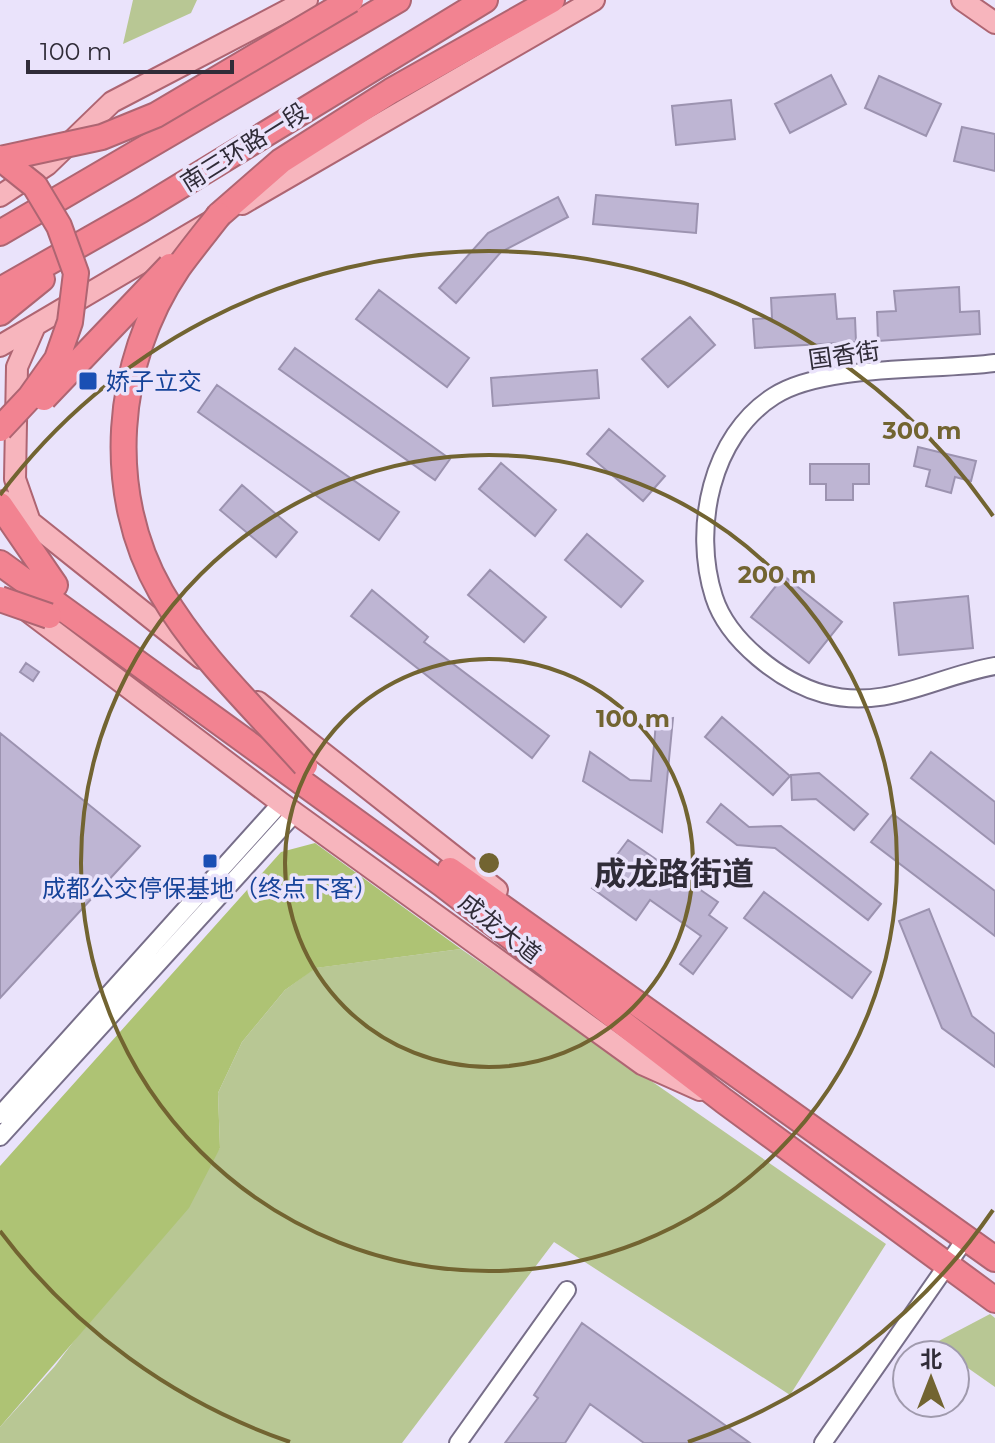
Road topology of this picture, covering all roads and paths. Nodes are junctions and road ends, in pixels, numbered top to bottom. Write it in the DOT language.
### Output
graph roads {
  1 [pos="307,0"];
  2 [pos="351,0"];
  3 [pos="398,0"];
  4 [pos="485,0"];
  5 [pos="552,0"];
  6 [pos="594,0"];
  7 [pos="962,0"];
  8 [pos="995,23"];
  9 [pos="0,158"];
  10 [pos="0,196"];
  11 [pos="219,215"];
  12 [pos="0,233"];
  13 [pos="99,234"];
  14 [pos="0,290"];
  15 [pos="0,313"];
  16 [pos="35,326"];
  17 [pos="0,346"];
  18 [pos="995,363"];
  19 [pos="0,432"];
  20 [pos="0,497"];
  21 [pos="0,505"];
  22 [pos="33,526"];
  23 [pos="0,545"];
  24 [pos="0,563"];
  25 [pos="55,585"];
  26 [pos="0,593"];
  27 [pos="0,599"];
  28 [pos="995,666"];
  29 [pos="301,772"];
  30 [pos="288,808"];
  31 [pos="446,877"];
  32 [pos="595,972"];
  33 [pos="724,1101"];
  34 [pos="0,1115"];
  35 [pos="0,1137"];
  36 [pos="966,1238"];
  37 [pos="995,1259"];
  38 [pos="947,1266"];
  39 [pos="567,1290"];
  40 [pos="995,1300"];
  41 [pos="458,1443"];
  42 [pos="823,1443"];
  1 -- 10 [label="main road"];
  2 -- 9 [label="highway, bridge"];
  3 -- 12 [label="highway, 南三环路一段"];
  4 -- 13 [label="highway, 南三环路一段"];
  5 -- 11 [label="highway"];
  6 -- 16 [label="main road"];
  7 -- 8 [label="main road"];
  9 -- 19 [label="highway, bridge"];
  11 -- 19 [label="highway, bridge"];
  11 -- 29 [label="highway, bridge"];
  13 -- 14 [label="highway, 南三环路一段"];
  13 -- 15 [label="highway"];
  16 -- 17 [label="main road"];
  16 -- 22 [label="main road"];
  18 -- 28 [label="street, 国香街"];
  20 -- 22 [label="main road"];
  21 -- 25 [label="highway"];
  22 -- 32 [label="main road"];
  23 -- 25 [label="highway, 成龙大道"];
  24 -- 29 [label="highway, 成龙大道"];
  25 -- 29 [label="highway, 成龙大道, bridge"];
  26 -- 30 [label="main road"];
  27 -- 29 [label="highway, bridge"];
  29 -- 31 [label="highway, 成龙大道"];
  30 -- 33 [label="main road"];
  30 -- 34 [label="street"];
  30 -- 35 [label="street"];
  31 -- 32 [label="highway, 成龙大道"];
  31 -- 33 [label="highway, 成龙大道"];
  32 -- 36 [label="highway, 成龙大道"];
  33 -- 38 [label="highway, 成龙大道"];
  36 -- 37 [label="highway, 成龙大道"];
  36 -- 38 [label="street"];
  38 -- 40 [label="highway, 成龙大道"];
  38 -- 42 [label="street"];
  39 -- 41 [label="street"];
}
